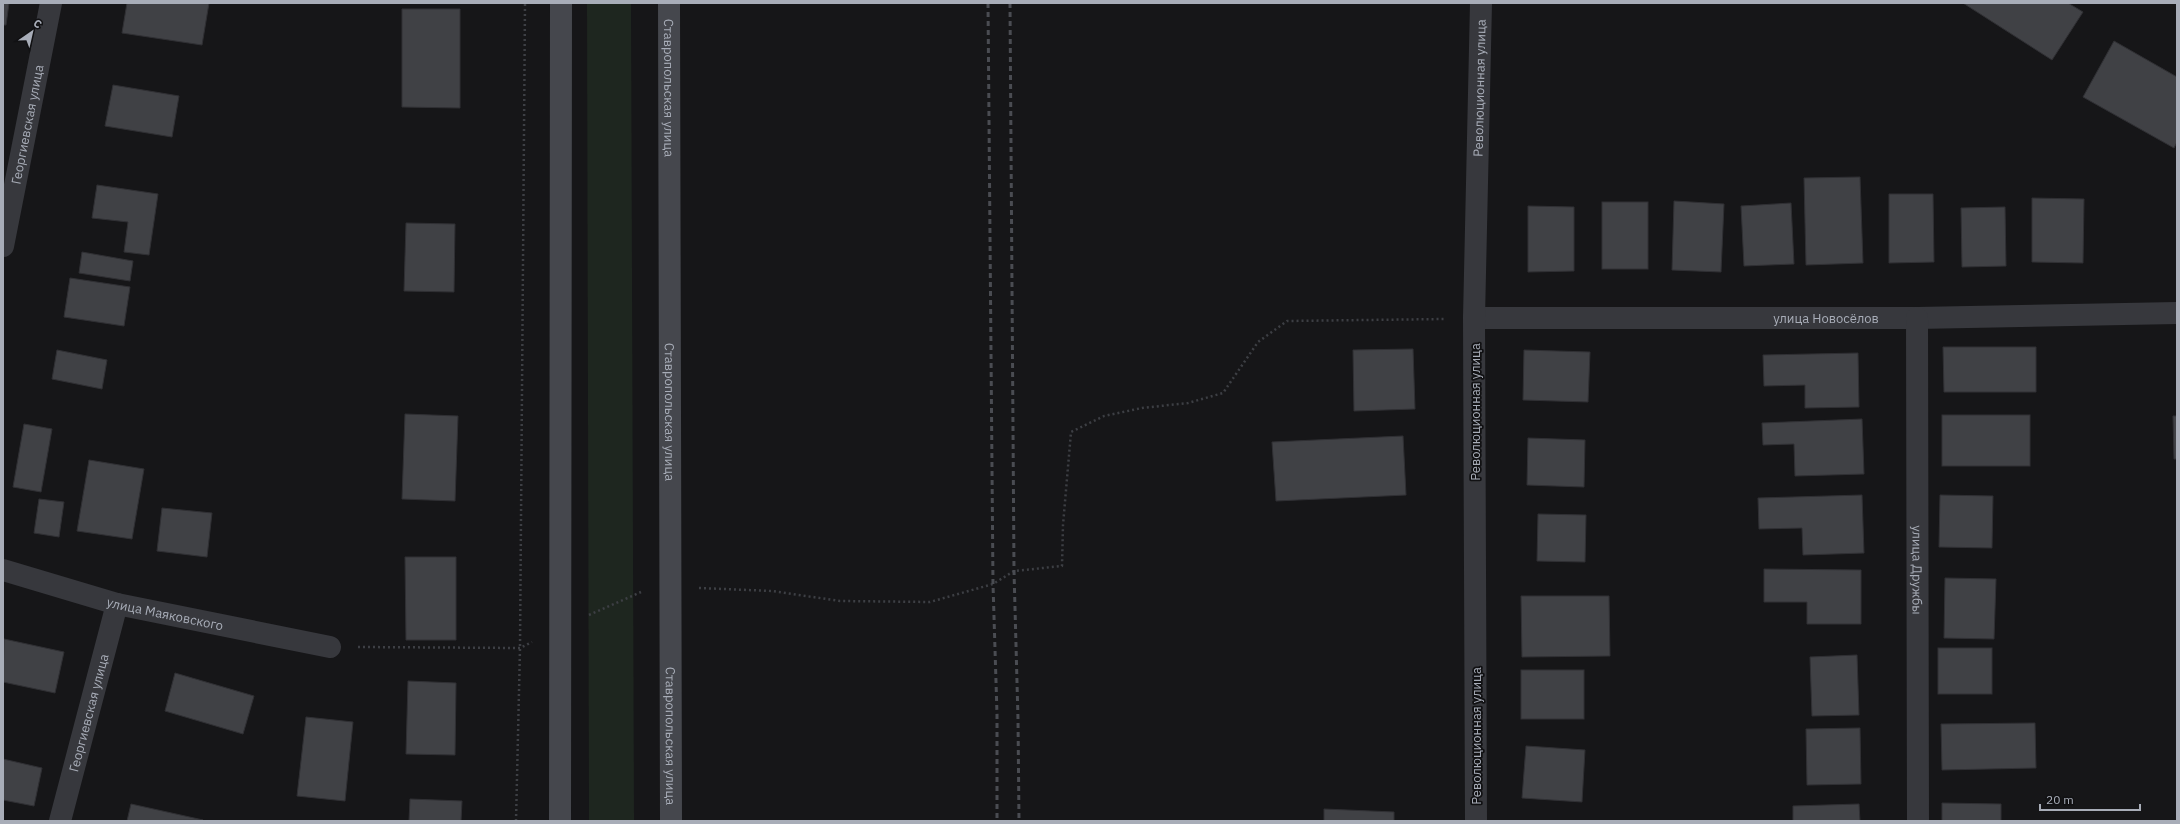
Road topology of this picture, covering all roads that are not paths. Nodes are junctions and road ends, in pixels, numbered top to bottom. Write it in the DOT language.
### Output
graph roads {
  1 [pos="51,3"];
  2 [pos="561,3"];
  3 [pos="669,3"];
  4 [pos="1481,3"];
  5 [pos="3,246"];
  6 [pos="2177,314"];
  7 [pos="1474,318"];
  8 [pos="1917,318"];
  9 [pos="3,570"];
  10 [pos="117,604"];
  11 [pos="330,647"];
  12 [pos="60,821"];
  13 [pos="560,821"];
  14 [pos="671,821"];
  15 [pos="1476,821"];
  16 [pos="1918,821"];
  1 -- 5 [label="street, Георгиевская улица"];
  2 -- 13 [label="main road"];
  3 -- 14 [label="main road, Ставропольская улица"];
  4 -- 7 [label="street, Революционная улица"];
  6 -- 8 [label="street, улица Новосёлов"];
  7 -- 8 [label="street, улица Новосёлов"];
  7 -- 15 [label="street, Революционная улица"];
  8 -- 16 [label="street, улица Дружбы"];
  9 -- 10 [label="street, улица Маяковского"];
  10 -- 11 [label="street, улица Маяковского"];
  10 -- 12 [label="street, Георгиевская улица"];
}
